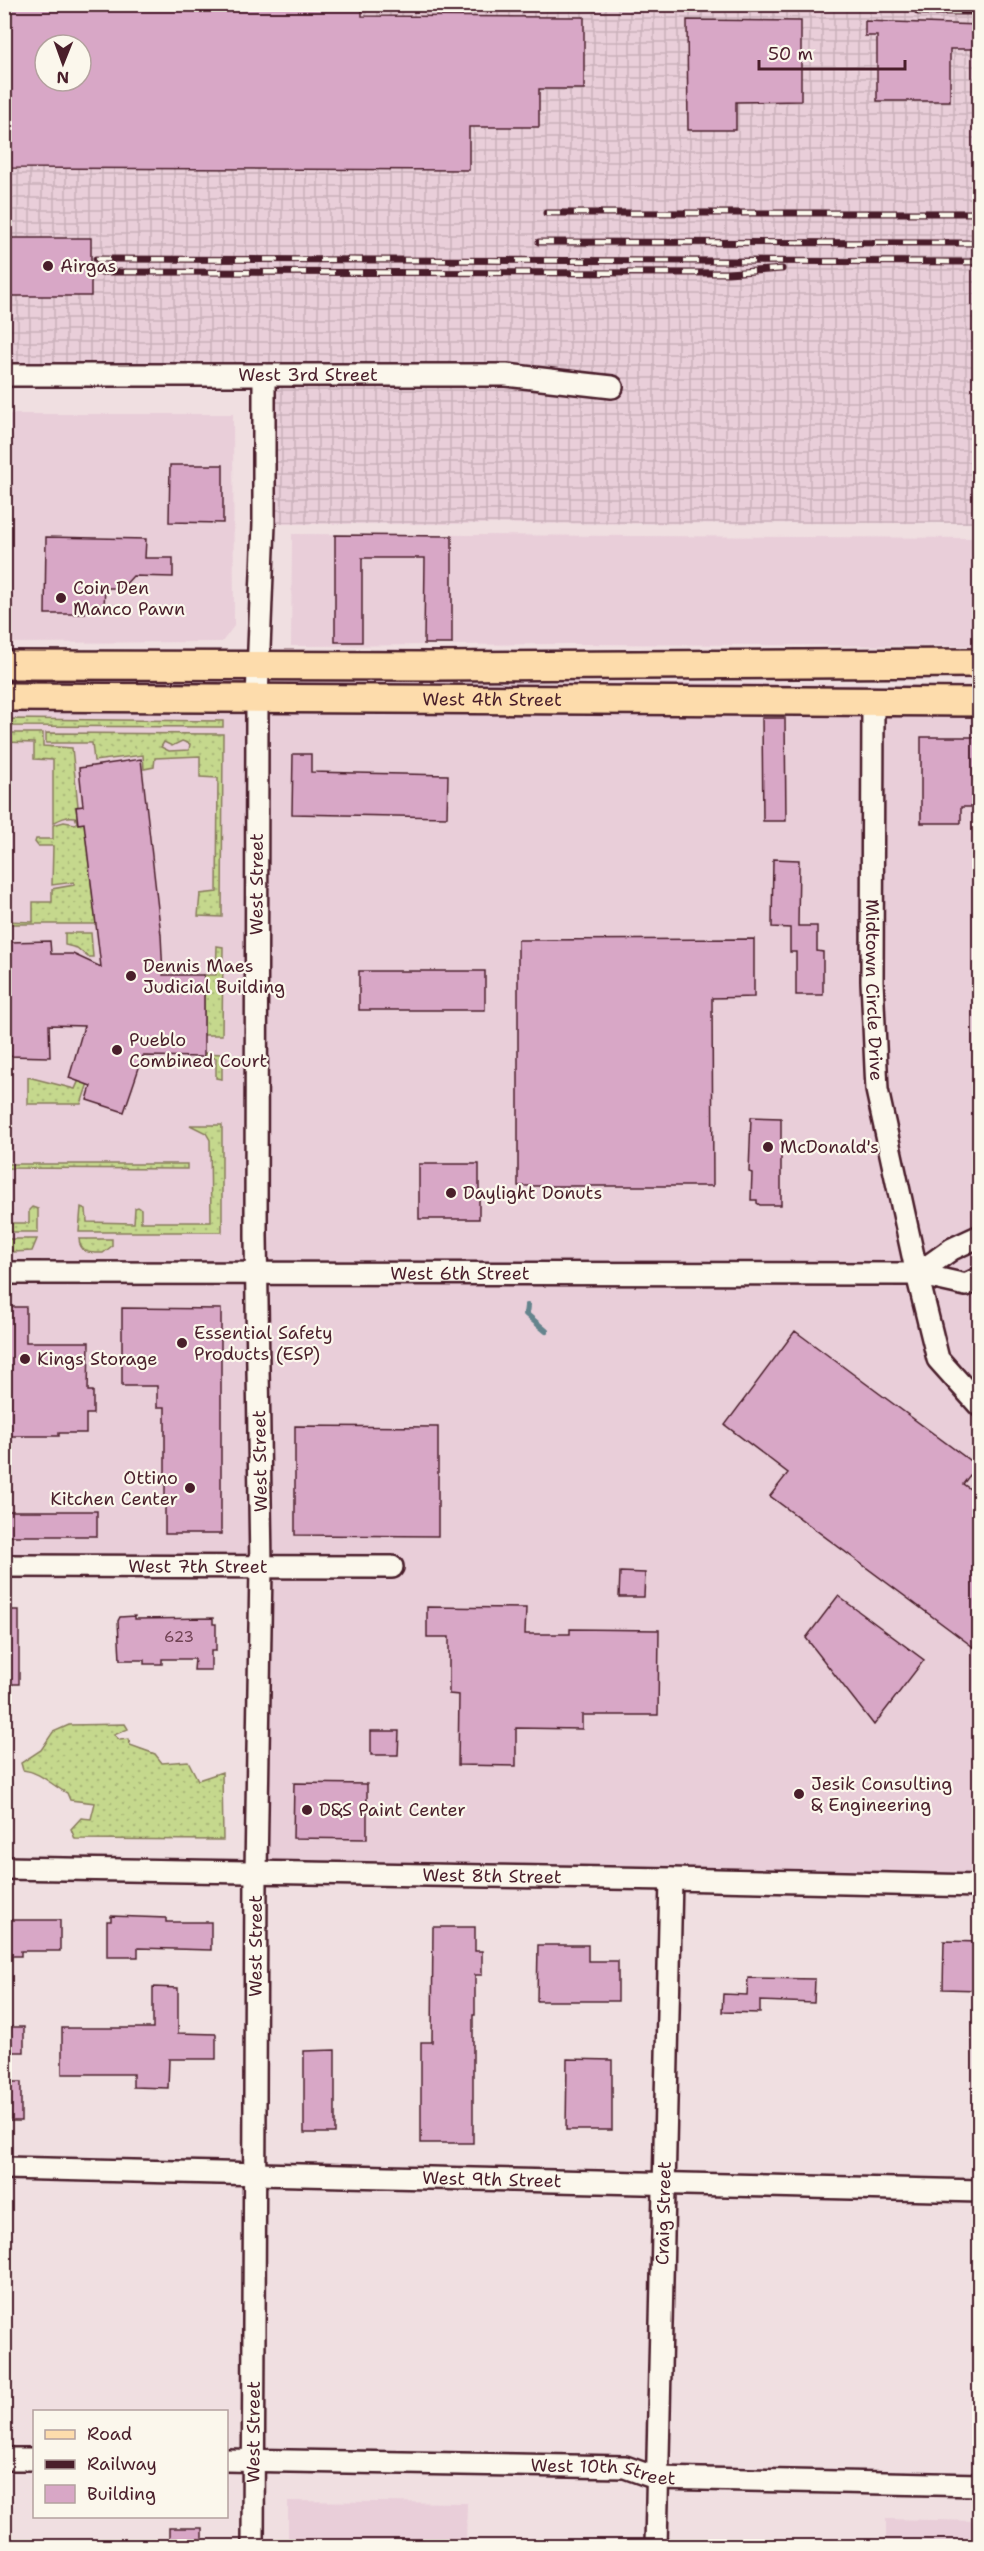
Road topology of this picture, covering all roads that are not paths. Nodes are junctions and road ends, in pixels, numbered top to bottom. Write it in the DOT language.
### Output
graph roads {
  1 [pos="4,375"];
  2 [pos="264,375"];
  3 [pos="612,387"];
  4 [pos="980,663"];
  5 [pos="4,665"];
  6 [pos="258,665"];
  7 [pos="980,682"];
  8 [pos="4,697"];
  9 [pos="257,698"];
  10 [pos="873,702"];
  11 [pos="980,702"];
  12 [pos="980,1236"];
  13 [pos="4,1273"];
  14 [pos="258,1274"];
  15 [pos="917,1274"];
  16 [pos="980,1278"];
  17 [pos="980,1406"];
  18 [pos="4,1566"];
  19 [pos="261,1567"];
  20 [pos="392,1567"];
  21 [pos="4,1869"];
  22 [pos="256,1872"];
  23 [pos="672,1879"];
  24 [pos="980,1886"];
  25 [pos="4,2168"];
  26 [pos="255,2173"];
  27 [pos="665,2185"];
  28 [pos="980,2191"];
  29 [pos="4,2459"];
  30 [pos="33,2460"];
  31 [pos="228,2460"];
  32 [pos="253,2460"];
  33 [pos="656,2478"];
  34 [pos="980,2485"];
  35 [pos="254,2547"];
  36 [pos="656,2547"];
  1 -- 2 [label="street, West 3rd Street"];
  2 -- 3 [label="street, West 3rd Street"];
  2 -- 6 [label="street, West Street"];
  4 -- 6 [label="main road, West 4th Street"];
  5 -- 6 [label="main road, West 4th Street"];
  6 -- 9 [label="street, West Street"];
  7 -- 10 [label="main road"];
  8 -- 9 [label="main road, West 4th Street"];
  9 -- 10 [label="main road, West 4th Street"];
  9 -- 14 [label="street, West Street"];
  10 -- 11 [label="main road, West 4th Street"];
  10 -- 15 [label="street, Midtown Circle Drive"];
  12 -- 15 [label="street"];
  13 -- 14 [label="street, West 6th Street"];
  14 -- 15 [label="street, West 6th Street"];
  14 -- 19 [label="street, West Street"];
  15 -- 16 [label="street"];
  15 -- 17 [label="street, Midtown Circle Drive"];
  18 -- 19 [label="street, West 7th Street"];
  19 -- 20 [label="street, West 7th Street"];
  19 -- 22 [label="street, West Street"];
  21 -- 22 [label="street, West 8th Street"];
  22 -- 23 [label="street, West 8th Street"];
  22 -- 26 [label="street, West Street"];
  23 -- 24 [label="street, West 8th Street"];
  23 -- 27 [label="street, Craig Street"];
  25 -- 26 [label="street, West 9th Street"];
  26 -- 27 [label="street, West 9th Street"];
  26 -- 32 [label="street, West Street"];
  27 -- 28 [label="street, West 9th Street"];
  27 -- 33 [label="street, Craig Street"];
  29 -- 30 [label="street"];
  31 -- 32 [label="street, West 10th Street"];
  32 -- 33 [label="street, West 10th Street"];
  32 -- 35 [label="street, West Street"];
  33 -- 34 [label="street, West 10th Street"];
  33 -- 36 [label="street, Craig Street"];
}
